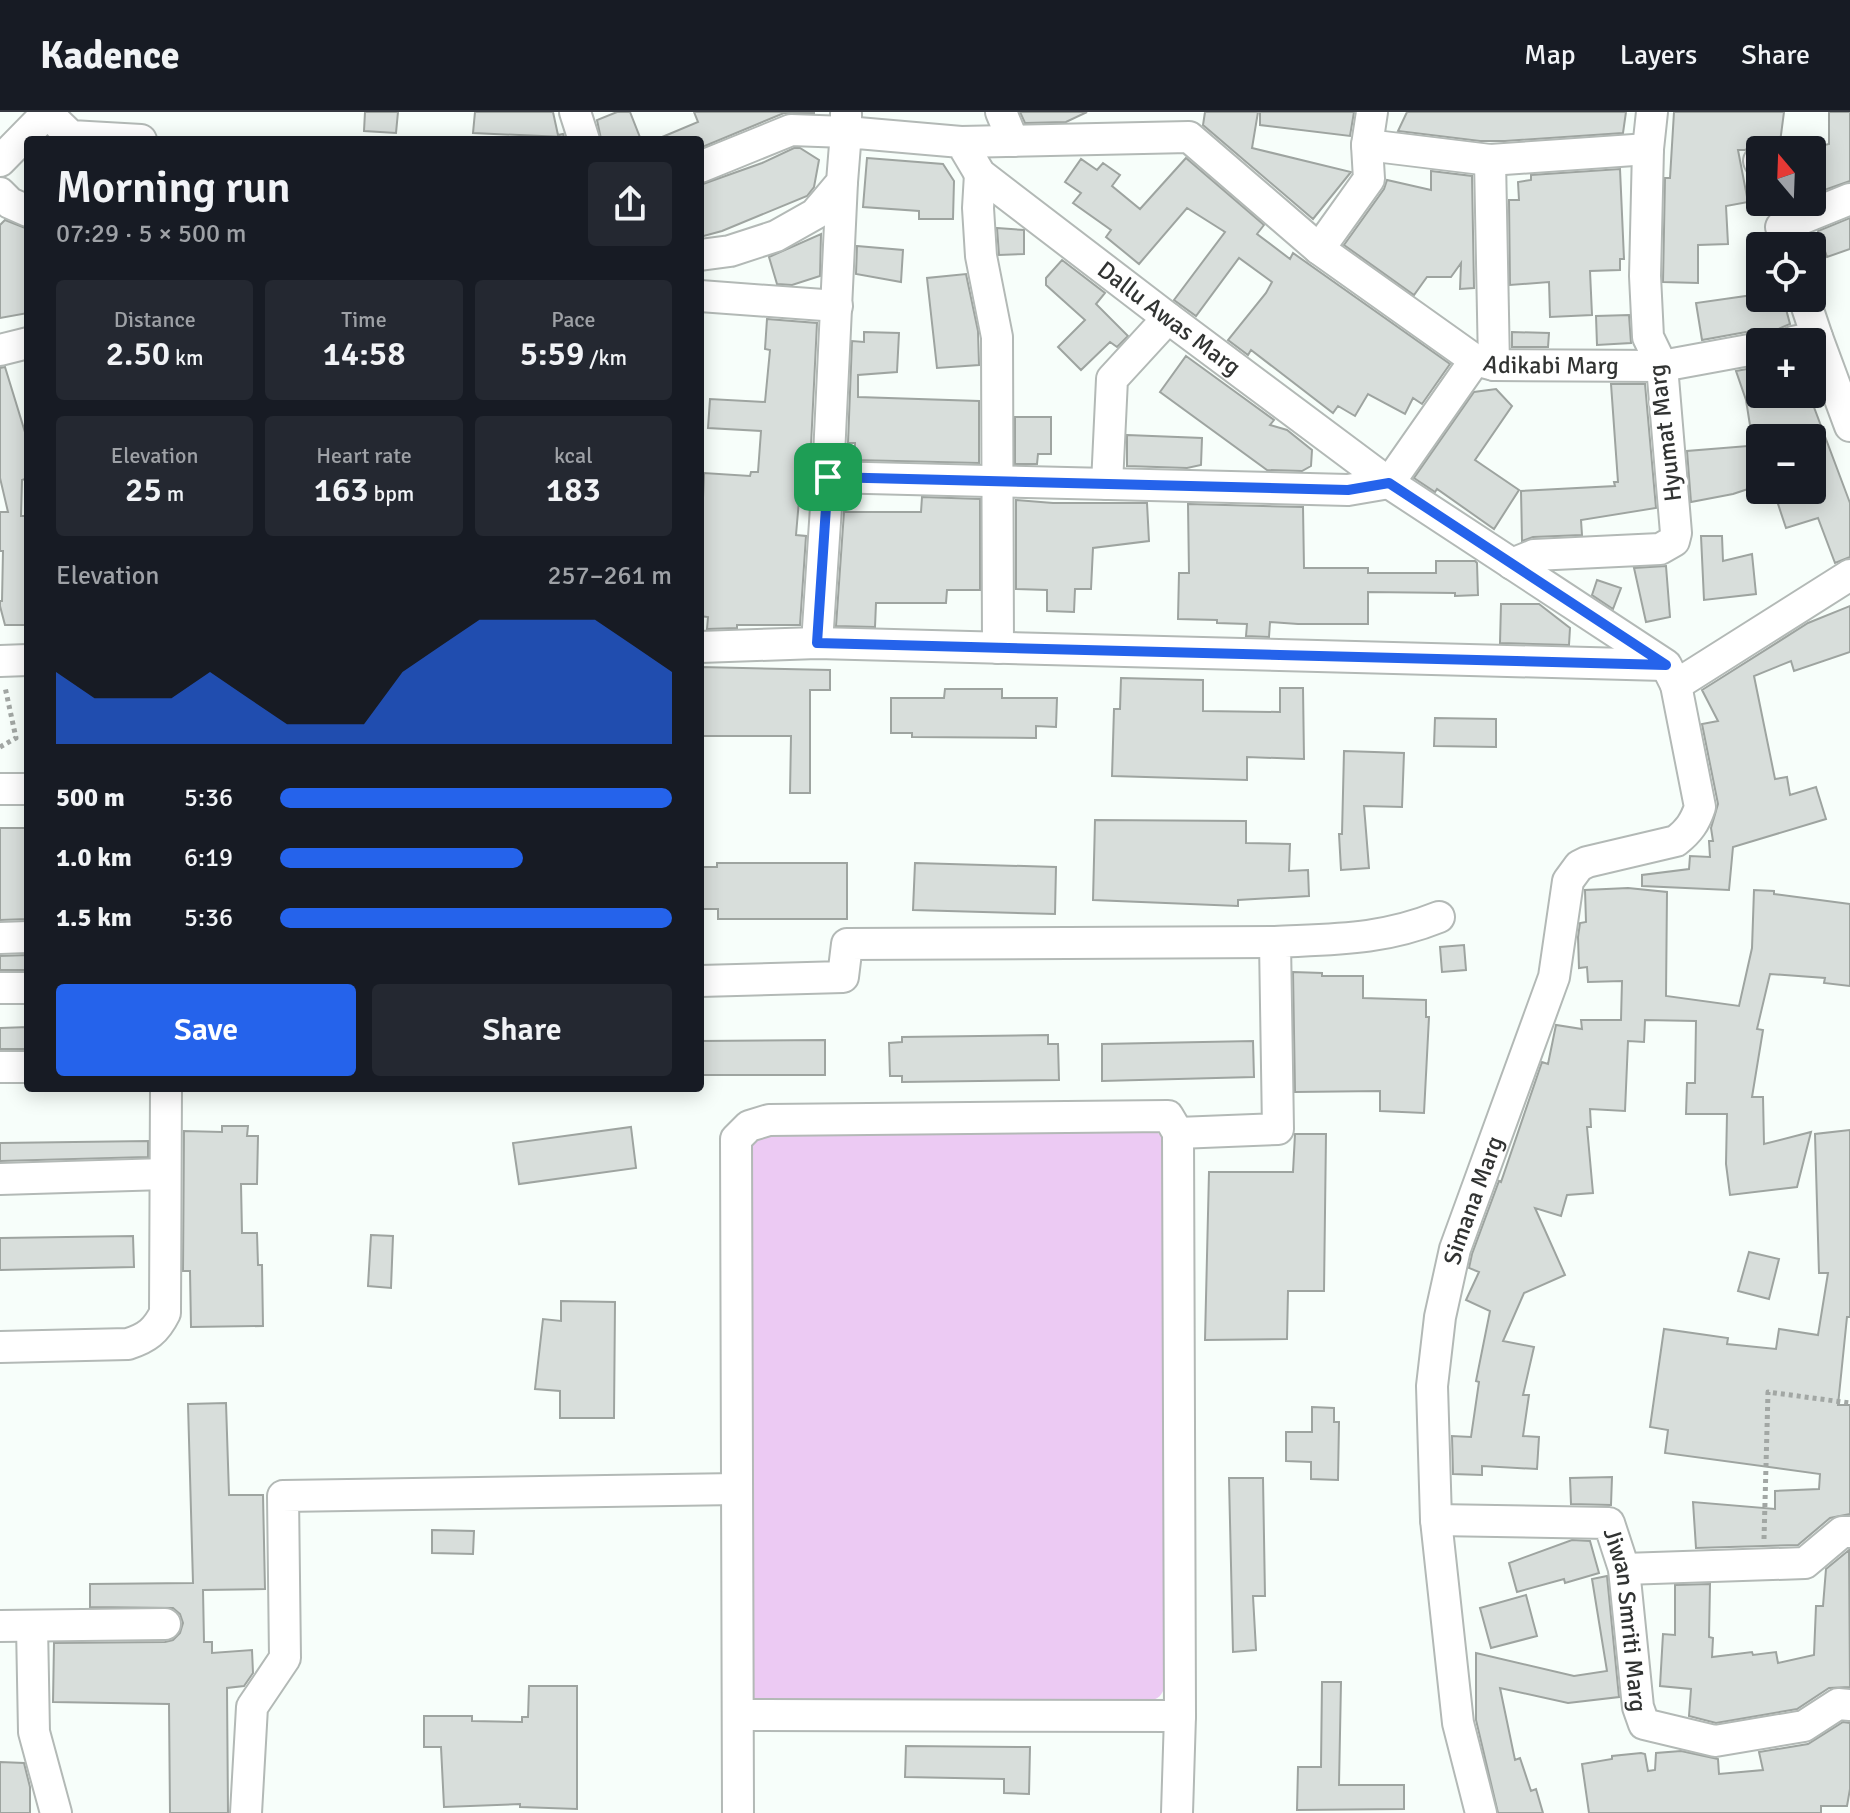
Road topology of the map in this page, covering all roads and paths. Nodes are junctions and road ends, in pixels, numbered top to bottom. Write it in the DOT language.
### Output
graph roads {
  1 [pos="575,112"];
  2 [pos="1001,112"];
  3 [pos="1372,112"];
  4 [pos="1652,112"];
  5 [pos="48,113"];
  6 [pos="846,122"];
  7 [pos="1192,125"];
  8 [pos="25,136"];
  9 [pos="71,136"];
  10 [pos="583,136"];
  11 [pos="24,137"];
  12 [pos="1013,141"];
  13 [pos="961,142"];
  14 [pos="1367,145"];
  15 [pos="1648,149"];
  16 [pos="1490,160"];
  17 [pos="0,161"];
  18 [pos="704,165"];
  19 [pos="980,174"];
  20 [pos="842,182"];
  21 [pos="0,193"];
  22 [pos="1850,199"];
  23 [pos="24,209"];
  24 [pos="1780,225"];
  25 [pos="1319,249"];
  26 [pos="704,254"];
  27 [pos="704,296"];
  28 [pos="837,306"];
  29 [pos="1168,318"];
  30 [pos="24,344"];
  31 [pos="0,350"];
  32 [pos="1746,351"];
  33 [pos="1485,363"];
  34 [pos="1662,366"];
  35 [pos="1826,376"];
  36 [pos="1848,413"];
  37 [pos="828,477"];
  38 [pos="998,482"];
  39 [pos="1389,483"];
  40 [pos="1107,484"];
  41 [pos="1512,564"];
  42 [pos="1850,575"];
  43 [pos="817,643"];
  44 [pos="704,647"];
  45 [pos="998,648"];
  46 [pos="24,661"];
  47 [pos="2,669"];
  48 [pos="1671,675"];
  49 [pos="0,747"];
  50 [pos="0,789"];
  51 [pos="24,789"];
  52 [pos="1439,917"];
  53 [pos="24,937"];
  54 [pos="0,938"];
  55 [pos="1275,942"];
  56 [pos="704,981"];
  57 [pos="0,988"];
  58 [pos="24,988"];
  59 [pos="0,1067"];
  60 [pos="24,1067"];
  61 [pos="166,1092"];
  62 [pos="1178,1133"];
  63 [pos="165,1174"];
  64 [pos="0,1179"];
  65 [pos="0,1347"];
  66 [pos="1850,1403"];
  67 [pos="737,1489"];
  68 [pos="1436,1520"];
  69 [pos="1850,1532"];
  70 [pos="1763,1564"];
  71 [pos="1624,1569"];
  72 [pos="165,1624"];
  73 [pos="0,1626"];
  74 [pos="32,1626"];
  75 [pos="1850,1705"];
  76 [pos="739,1715"];
  77 [pos="1180,1716"];
  78 [pos="56,1813"];
  79 [pos="246,1813"];
  80 [pos="738,1813"];
  81 [pos="1177,1813"];
  82 [pos="1481,1813"];
  1 -- 10 [label="street"];
  2 -- 12 [label="street"];
  3 -- 14 [label="street"];
  4 -- 15 [label="street, Hyumat Marg"];
  5 -- 8 [label="street"];
  5 -- 9 [label="street"];
  6 -- 13 [label="street"];
  6 -- 18 [label="street"];
  6 -- 20 [label="street"];
  7 -- 12 [label="street"];
  7 -- 25 [label="street"];
  11 -- 17 [label="street"];
  12 -- 13 [label="street"];
  13 -- 19 [label="street, Dallu Awas Marg"];
  14 -- 16 [label="street"];
  14 -- 25 [label="street"];
  15 -- 16 [label="street"];
  15 -- 34 [label="street, Hyumat Marg"];
  16 -- 33 [label="street"];
  19 -- 29 [label="street, Dallu Awas Marg"];
  19 -- 38 [label="street"];
  20 -- 26 [label="street"];
  20 -- 28 [label="street"];
  21 -- 23 [label="street"];
  22 -- 24 [label="street"];
  25 -- 33 [label="street"];
  27 -- 28 [label="street"];
  28 -- 37 [label="street"];
  29 -- 39 [label="street, Dallu Awas Marg"];
  29 -- 40 [label="street"];
  30 -- 31 [label="street"];
  32 -- 34 [label="street, Adikabi Marg"];
  33 -- 34 [label="street, Adikabi Marg"];
  33 -- 39 [label="street, Adikabi Marg"];
  34 -- 41 [label="street, Hyumat Marg"];
  35 -- 36 [label="street"];
  37 -- 38 [label="street"];
  37 -- 43 [label="street"];
  38 -- 40 [label="street"];
  38 -- 45 [label="street"];
  39 -- 40 [label="street"];
  39 -- 41 [label="street, Dallu Awas Marg"];
  41 -- 48 [label="street, Dallu Awas Marg"];
  42 -- 48 [label="street"];
  43 -- 44 [label="street"];
  43 -- 45 [label="street"];
  45 -- 48 [label="street"];
  46 -- 47 [label="street"];
  47 -- 49 [label="path"];
  48 -- 68 [label="street, Simana Marg"];
  50 -- 51 [label="street"];
  52 -- 55 [label="street"];
  53 -- 54 [label="street"];
  55 -- 56 [label="street"];
  55 -- 62 [label="street"];
  57 -- 58 [label="street"];
  59 -- 60 [label="street"];
  61 -- 63 [label="street"];
  62 -- 67 [label="street"];
  62 -- 77 [label="street"];
  63 -- 64 [label="street"];
  63 -- 65 [label="street"];
  66 -- 70 [label="path"];
  67 -- 76 [label="street"];
  67 -- 79 [label="street"];
  68 -- 71 [label="street, Jiwan Smriti Marg"];
  68 -- 82 [label="street, Simana Marg"];
  69 -- 70 [label="street"];
  70 -- 71 [label="street"];
  71 -- 75 [label="street, Jiwan Smriti Marg"];
  72 -- 74 [label="street"];
  73 -- 74 [label="street"];
  74 -- 78 [label="street"];
  76 -- 77 [label="street"];
  76 -- 80 [label="street"];
  77 -- 81 [label="street"];
}
